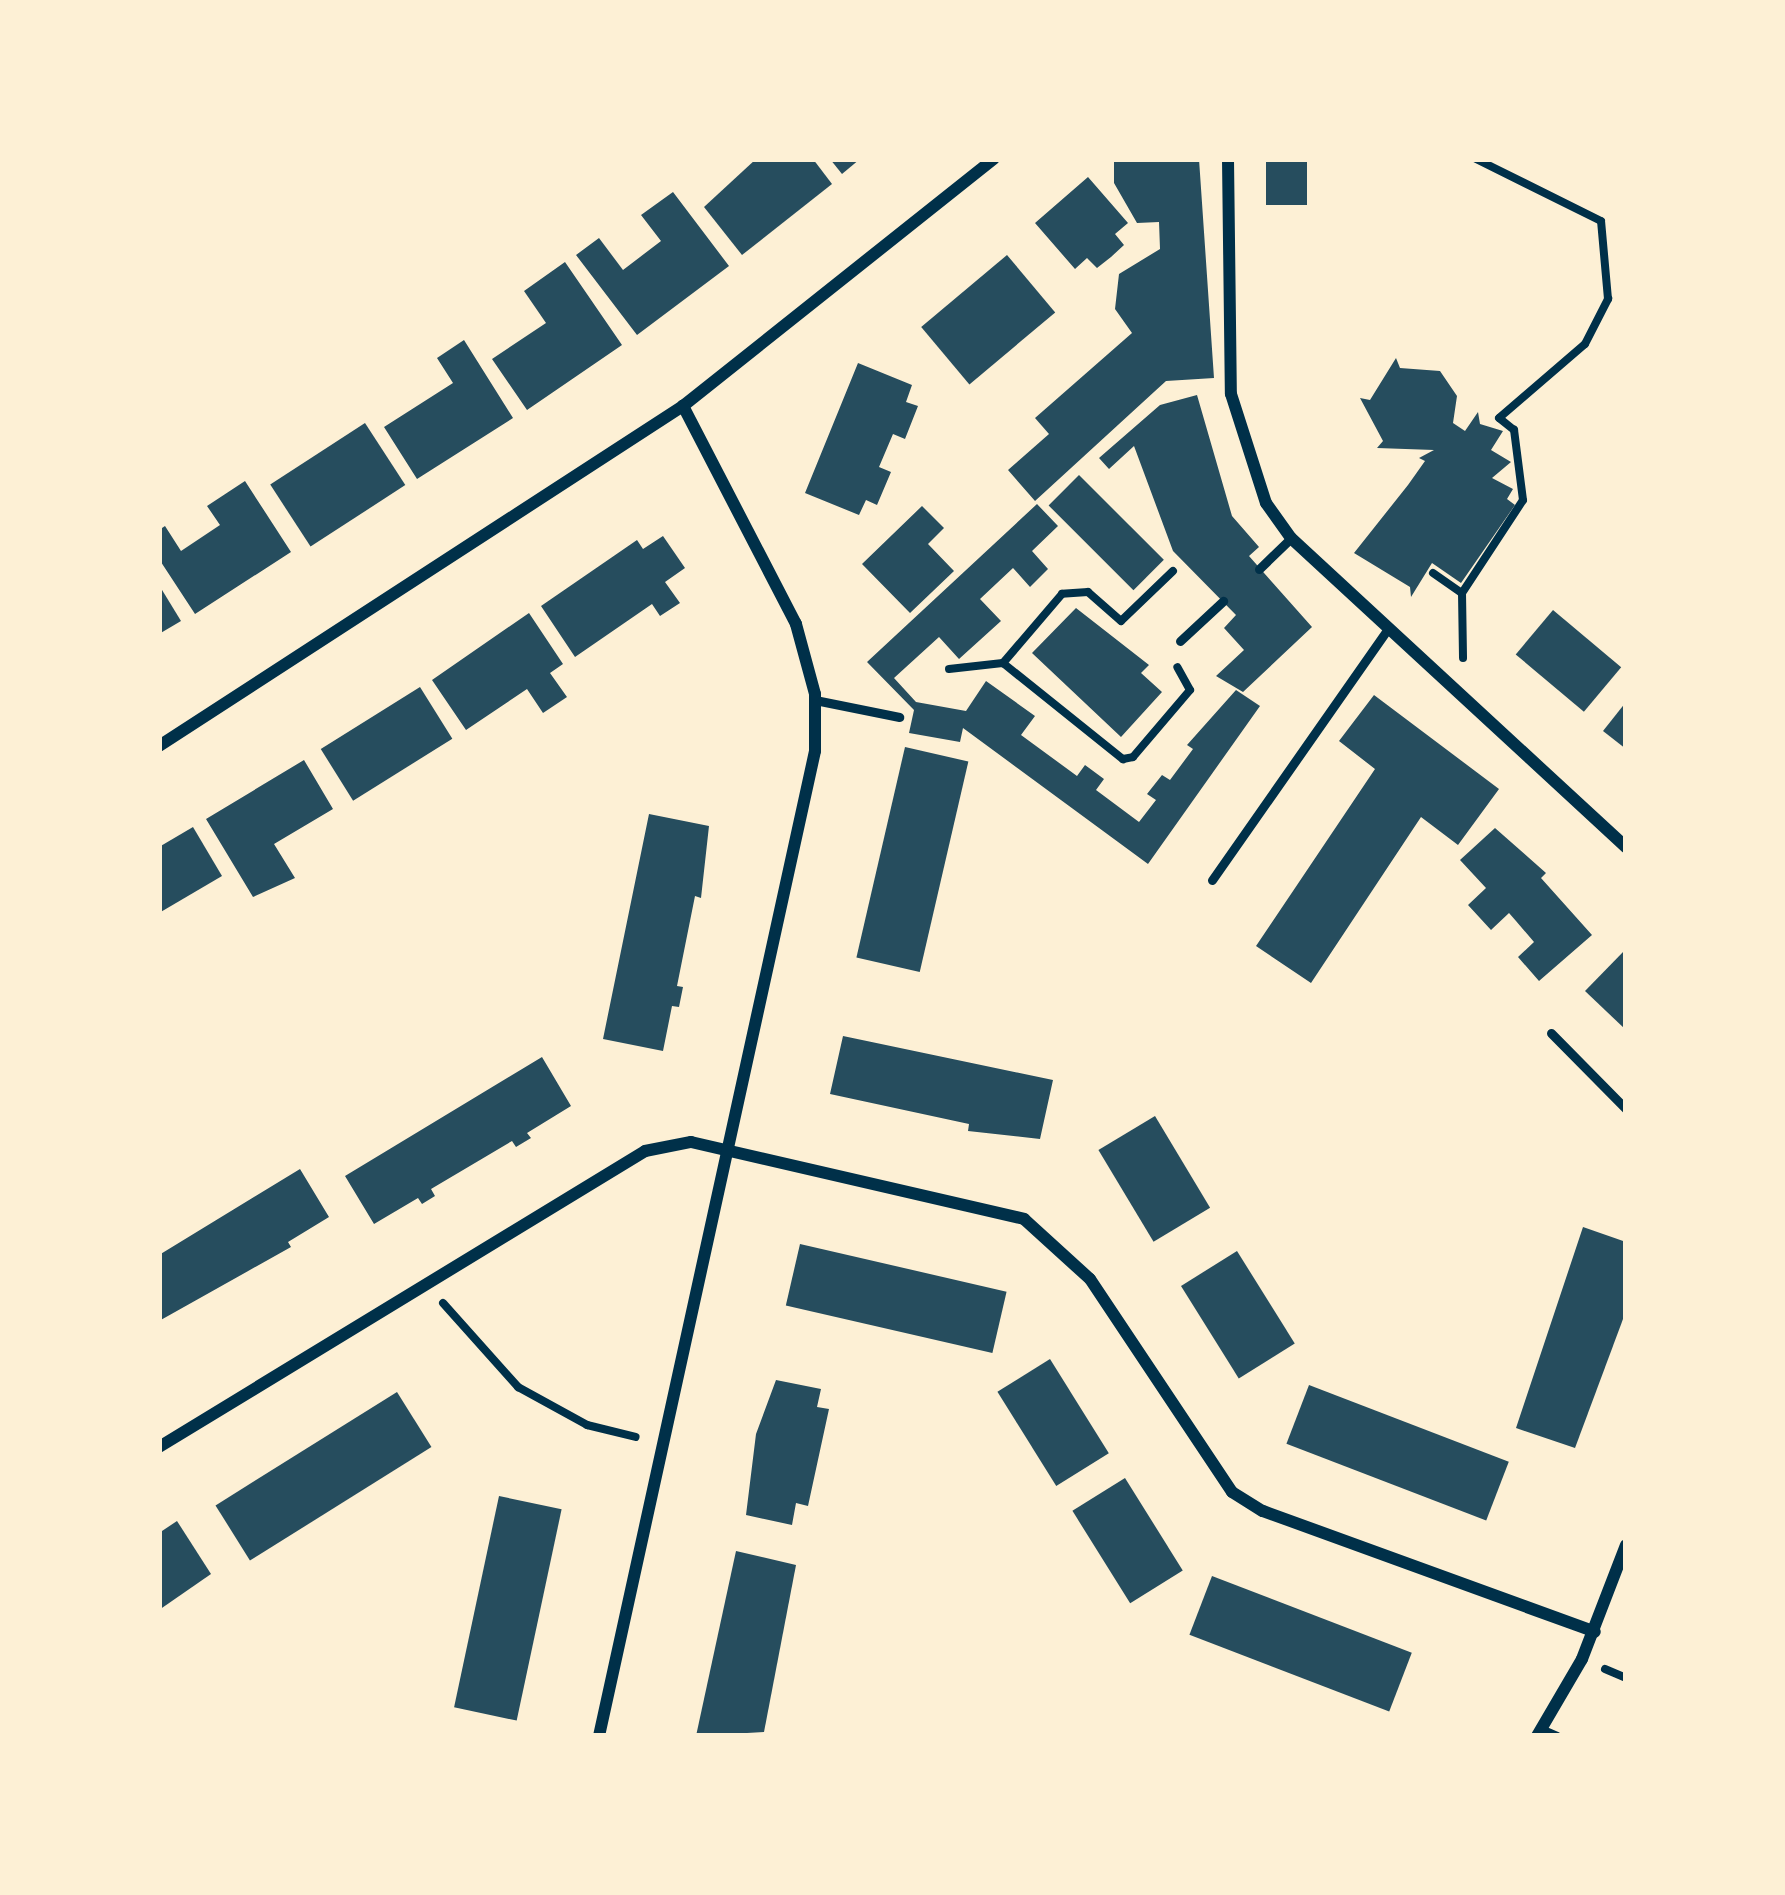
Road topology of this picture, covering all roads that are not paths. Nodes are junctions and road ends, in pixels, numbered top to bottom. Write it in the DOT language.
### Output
graph roads {
  1 [pos="994,159"];
  2 [pos="1228,159"];
  3 [pos="683,406"];
  4 [pos="1291,538"];
  5 [pos="1259,569"];
  6 [pos="1223,601"];
  7 [pos="1388,629"];
  8 [pos="1180,641"];
  9 [pos="815,700"];
  10 [pos="899,717"];
  11 [pos="159,746"];
  12 [pos="1626,847"];
  13 [pos="1212,880"];
  14 [pos="1551,1033"];
  15 [pos="1626,1109"];
  16 [pos="729,1148"];
  17 [pos="159,1447"];
  18 [pos="1626,1544"];
  19 [pos="1594,1632"];
  20 [pos="1539,1732"];
  21 [pos="599,1736"];
  22 [pos="1557,1736"];
  1 -- 3 [label="street"];
  2 -- 4 [label="street"];
  3 -- 9 [label="street"];
  3 -- 11 [label="street"];
  4 -- 5 [label="lane"];
  4 -- 7 [label="street"];
  6 -- 8 [label="lane"];
  7 -- 12 [label="street"];
  7 -- 13 [label="lane"];
  9 -- 10 [label="lane"];
  9 -- 16 [label="street"];
  14 -- 15 [label="lane"];
  16 -- 17 [label="street"];
  16 -- 19 [label="street"];
  16 -- 21 [label="street"];
  18 -- 19 [label="street"];
  19 -- 20 [label="street"];
  20 -- 22 [label="lane"];
}
